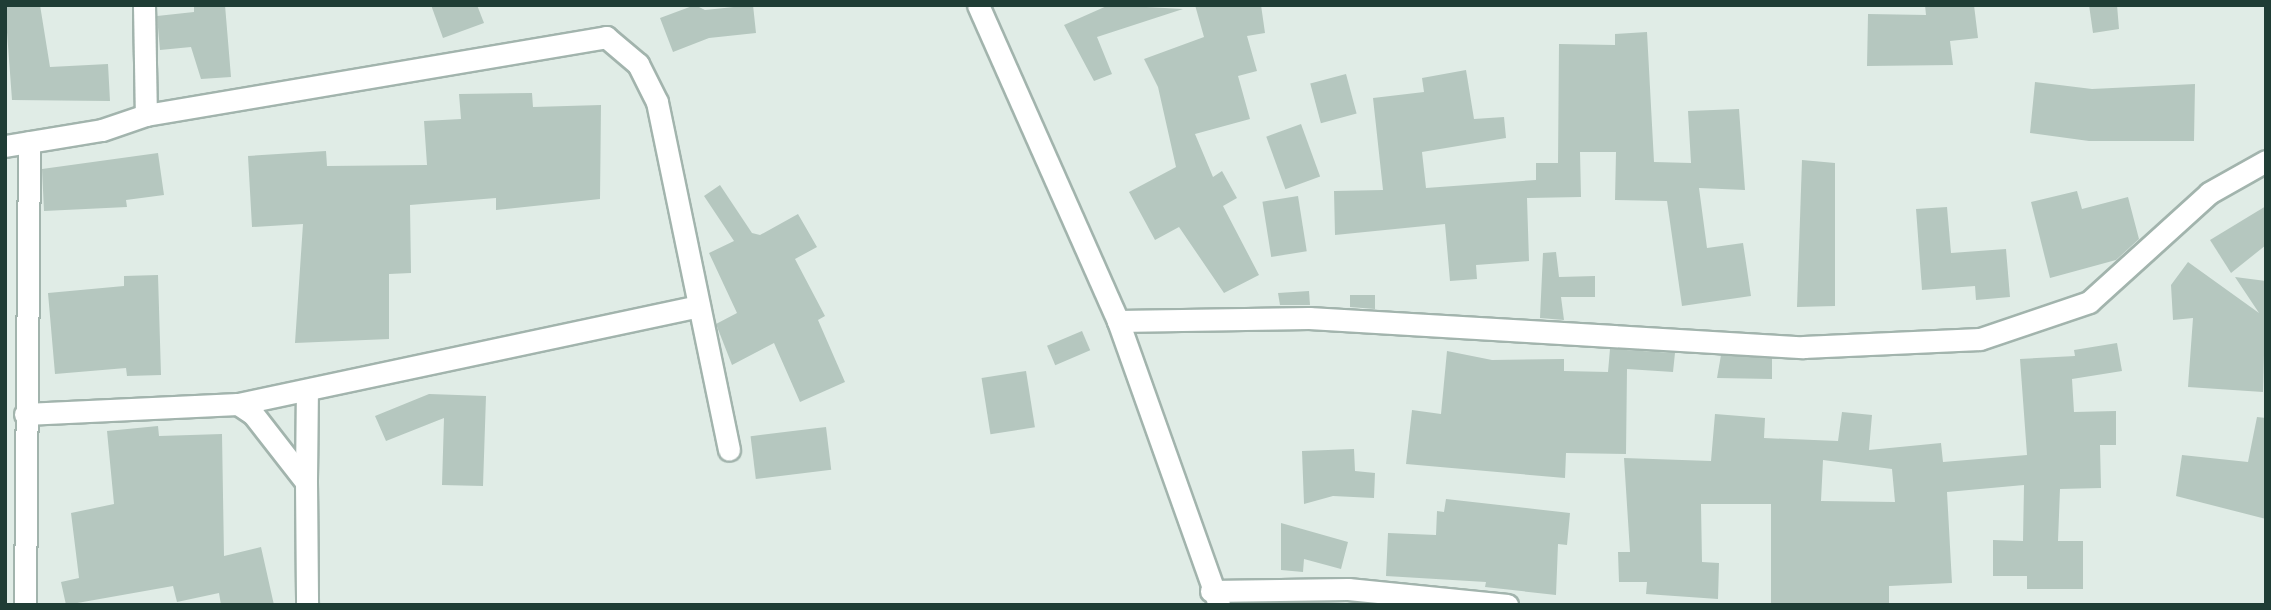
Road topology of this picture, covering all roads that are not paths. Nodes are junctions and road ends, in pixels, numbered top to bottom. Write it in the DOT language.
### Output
graph roads {
  1 [pos="144,5"];
  2 [pos="978,5"];
  3 [pos="146,115"];
  4 [pos="29,142"];
  5 [pos="5,146"];
  6 [pos="2266,161"];
  7 [pos="699,306"];
  8 [pos="1118,321"];
  9 [pos="307,390"];
  10 [pos="238,404"];
  11 [pos="25,414"];
  12 [pos="729,450"];
  13 [pos="306,482"];
  14 [pos="15,569"];
  15 [pos="1215,598"];
  16 [pos="25,605"];
  17 [pos="307,605"];
  18 [pos="1507,605"];
  1 -- 3 [label="street"];
  2 -- 8 [label="street"];
  3 -- 4 [label="street"];
  3 -- 7 [label="street"];
  4 -- 5 [label="street"];
  4 -- 11 [label="street"];
  6 -- 8 [label="street"];
  7 -- 9 [label="street"];
  7 -- 12 [label="street"];
  8 -- 15 [label="street"];
  9 -- 10 [label="street"];
  9 -- 13 [label="street"];
  10 -- 11 [label="street"];
  10 -- 13 [label="street"];
  11 -- 14 [label="street"];
  13 -- 17 [label="street"];
  14 -- 16 [label="street"];
  15 -- 18 [label="street"];
}
